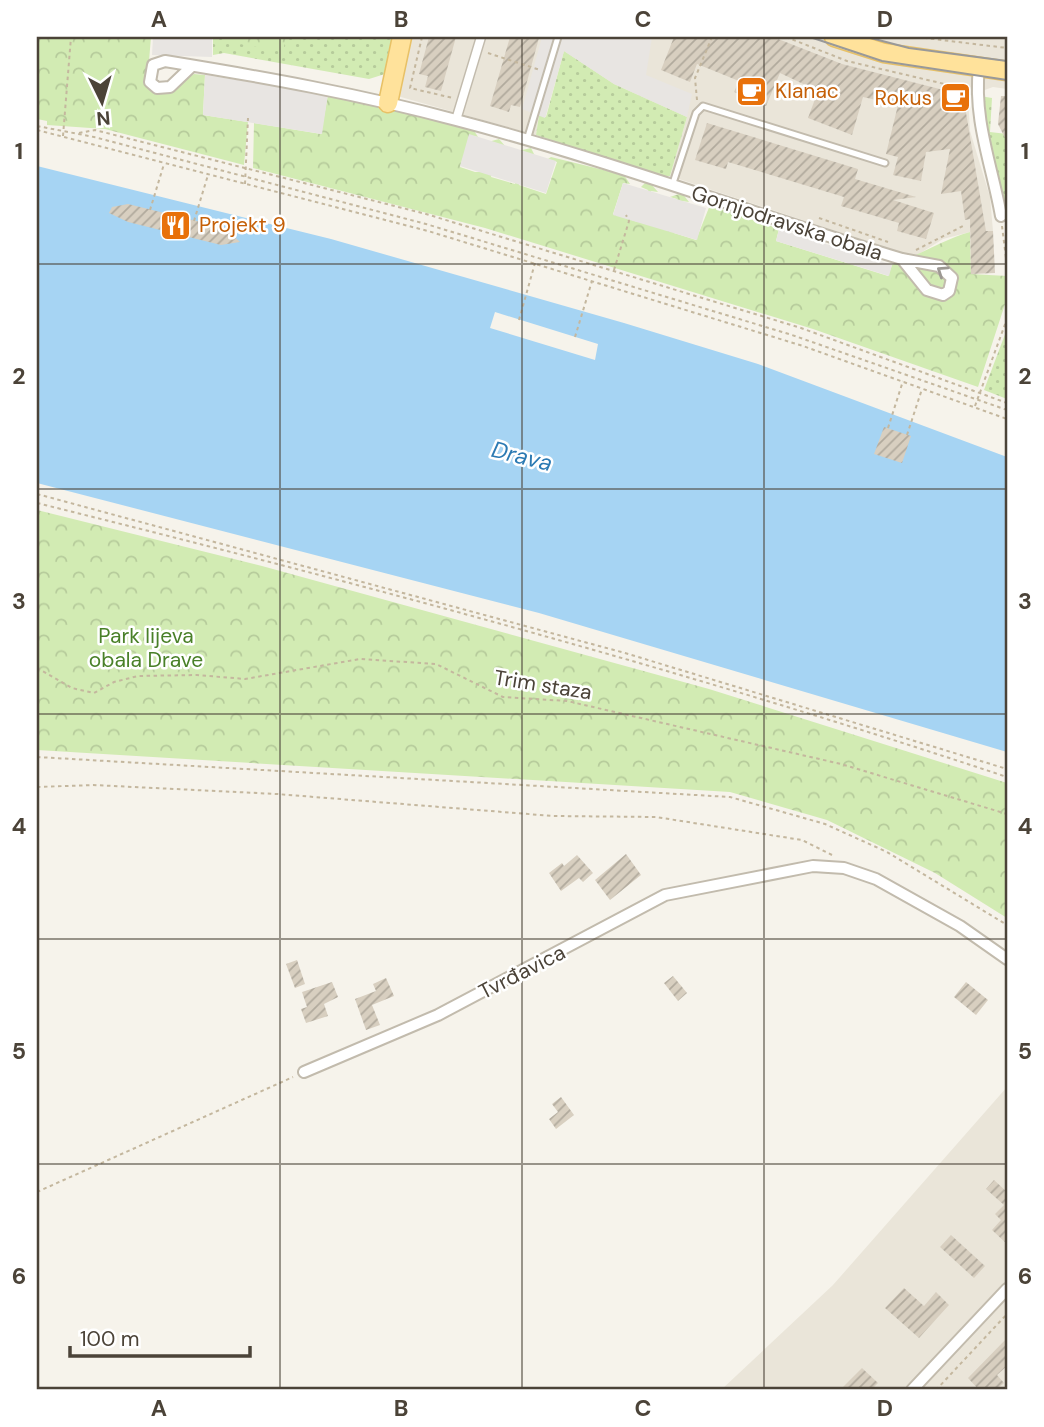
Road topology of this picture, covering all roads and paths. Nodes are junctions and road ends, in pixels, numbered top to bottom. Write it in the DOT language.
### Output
graph roads {
  1 [pos="71,37"];
  2 [pos="402,37"];
  3 [pos="422,37"];
  4 [pos="481,37"];
  5 [pos="558,37"];
  6 [pos="712,37"];
  7 [pos="834,37"];
  8 [pos="917,37"];
  9 [pos="1007,48"];
  10 [pos="477,50"];
  11 [pos="192,66"];
  12 [pos="979,67"];
  13 [pos="1007,71"];
  14 [pos="547,72"];
  15 [pos="461,100"];
  16 [pos="388,103"];
  17 [pos="698,108"];
  18 [pos="248,118"];
  19 [pos="456,120"];
  20 [pos="37,128"];
  21 [pos="64,131"];
  22 [pos="78,134"];
  23 [pos="63,136"];
  24 [pos="527,141"];
  25 [pos="164,163"];
  26 [pos="886,163"];
  27 [pos="246,169"];
  28 [pos="208,174"];
  29 [pos="246,178"];
  30 [pos="245,184"];
  31 [pos="672,186"];
  32 [pos="150,209"];
  33 [pos="626,215"];
  34 [pos="1001,216"];
  35 [pos="819,218"];
  36 [pos="194,221"];
  37 [pos="965,225"];
  38 [pos="897,245"];
  39 [pos="909,249"];
  40 [pos="901,259"];
  41 [pos="535,263"];
  42 [pos="1007,266"];
  43 [pos="613,271"];
  44 [pos="592,281"];
  45 [pos="1007,319"];
  46 [pos="519,320"];
  47 [pos="575,337"];
  48 [pos="903,380"];
  49 [pos="923,387"];
  50 [pos="981,392"];
  51 [pos="978,399"];
  52 [pos="1007,403"];
  53 [pos="975,407"];
  54 [pos="1007,410"];
  55 [pos="1007,419"];
  56 [pos="888,428"];
  57 [pos="907,435"];
  58 [pos="37,494"];
  59 [pos="37,503"];
  60 [pos="37,668"];
  61 [pos="37,757"];
  62 [pos="1007,769"];
  63 [pos="1007,777"];
  64 [pos="37,787"];
  65 [pos="1007,814"];
  66 [pos="844,868"];
  67 [pos="1007,925"];
  68 [pos="1007,959"];
  69 [pos="304,1072"];
  70 [pos="37,1192"];
  71 [pos="1007,1289"];
  72 [pos="1007,1314"];
  73 [pos="912,1390"];
  74 [pos="936,1390"];
  1 -- 21 [label="path"];
  2 -- 16 [label="main road"];
  3 -- 15 [label="path"];
  4 -- 10 [label="street"];
  5 -- 14 [label="lane"];
  6 -- 17 [label="path"];
  7 -- 12 [label="main road"];
  8 -- 9 [label="path"];
  10 -- 14 [label="path"];
  10 -- 15 [label="street"];
  11 -- 11 [label="street, Gornjodravska obala"];
  11 -- 16 [label="street, Gornjodravska obala"];
  12 -- 13 [label="main road"];
  12 -- 34 [label="street"];
  14 -- 24 [label="lane"];
  15 -- 19 [label="street"];
  16 -- 19 [label="street, Gornjodravska obala"];
  17 -- 26 [label="lane"];
  17 -- 31 [label="lane, Gornjodravska obala"];
  18 -- 27 [label="path"];
  19 -- 24 [label="street, Gornjodravska obala"];
  20 -- 21 [label="path"];
  20 -- 23 [label="path"];
  21 -- 22 [label="path"];
  21 -- 23 [label="path"];
  22 -- 27 [label="path"];
  22 -- 29 [label="path"];
  23 -- 25 [label="path"];
  24 -- 31 [label="street, Gornjodravska obala"];
  25 -- 28 [label="path"];
  25 -- 32 [label="path"];
  27 -- 29 [label="path"];
  27 -- 43 [label="path"];
  28 -- 30 [label="path"];
  28 -- 36 [label="path"];
  29 -- 30 [label="path"];
  29 -- 51 [label="path"];
  30 -- 41 [label="path"];
  31 -- 40 [label="street, Gornjodravska obala"];
  33 -- 43 [label="path"];
  34 -- 42 [label="path"];
  35 -- 38 [label="path"];
  37 -- 39 [label="path"];
  40 -- 40 [label="street, Gornjodravska obala, one-way"];
  41 -- 44 [label="path"];
  41 -- 46 [label="path"];
  43 -- 50 [label="path"];
  44 -- 47 [label="path"];
  44 -- 48 [label="path"];
  45 -- 50 [label="path"];
  48 -- 49 [label="path"];
  48 -- 56 [label="path"];
  49 -- 53 [label="path"];
  49 -- 57 [label="path"];
  50 -- 51 [label="path"];
  50 -- 52 [label="path"];
  51 -- 53 [label="path"];
  51 -- 54 [label="path"];
  53 -- 55 [label="path"];
  58 -- 62 [label="path"];
  59 -- 63 [label="path"];
  60 -- 65 [label="path, Trim staza"];
  61 -- 67 [label="path"];
  64 -- 66 [label="path"];
  66 -- 68 [label="street, Tvrđavica"];
  66 -- 69 [label="street, Tvrđavica"];
  69 -- 70 [label="path"];
  71 -- 73 [label="street"];
  72 -- 74 [label="path"];
}
